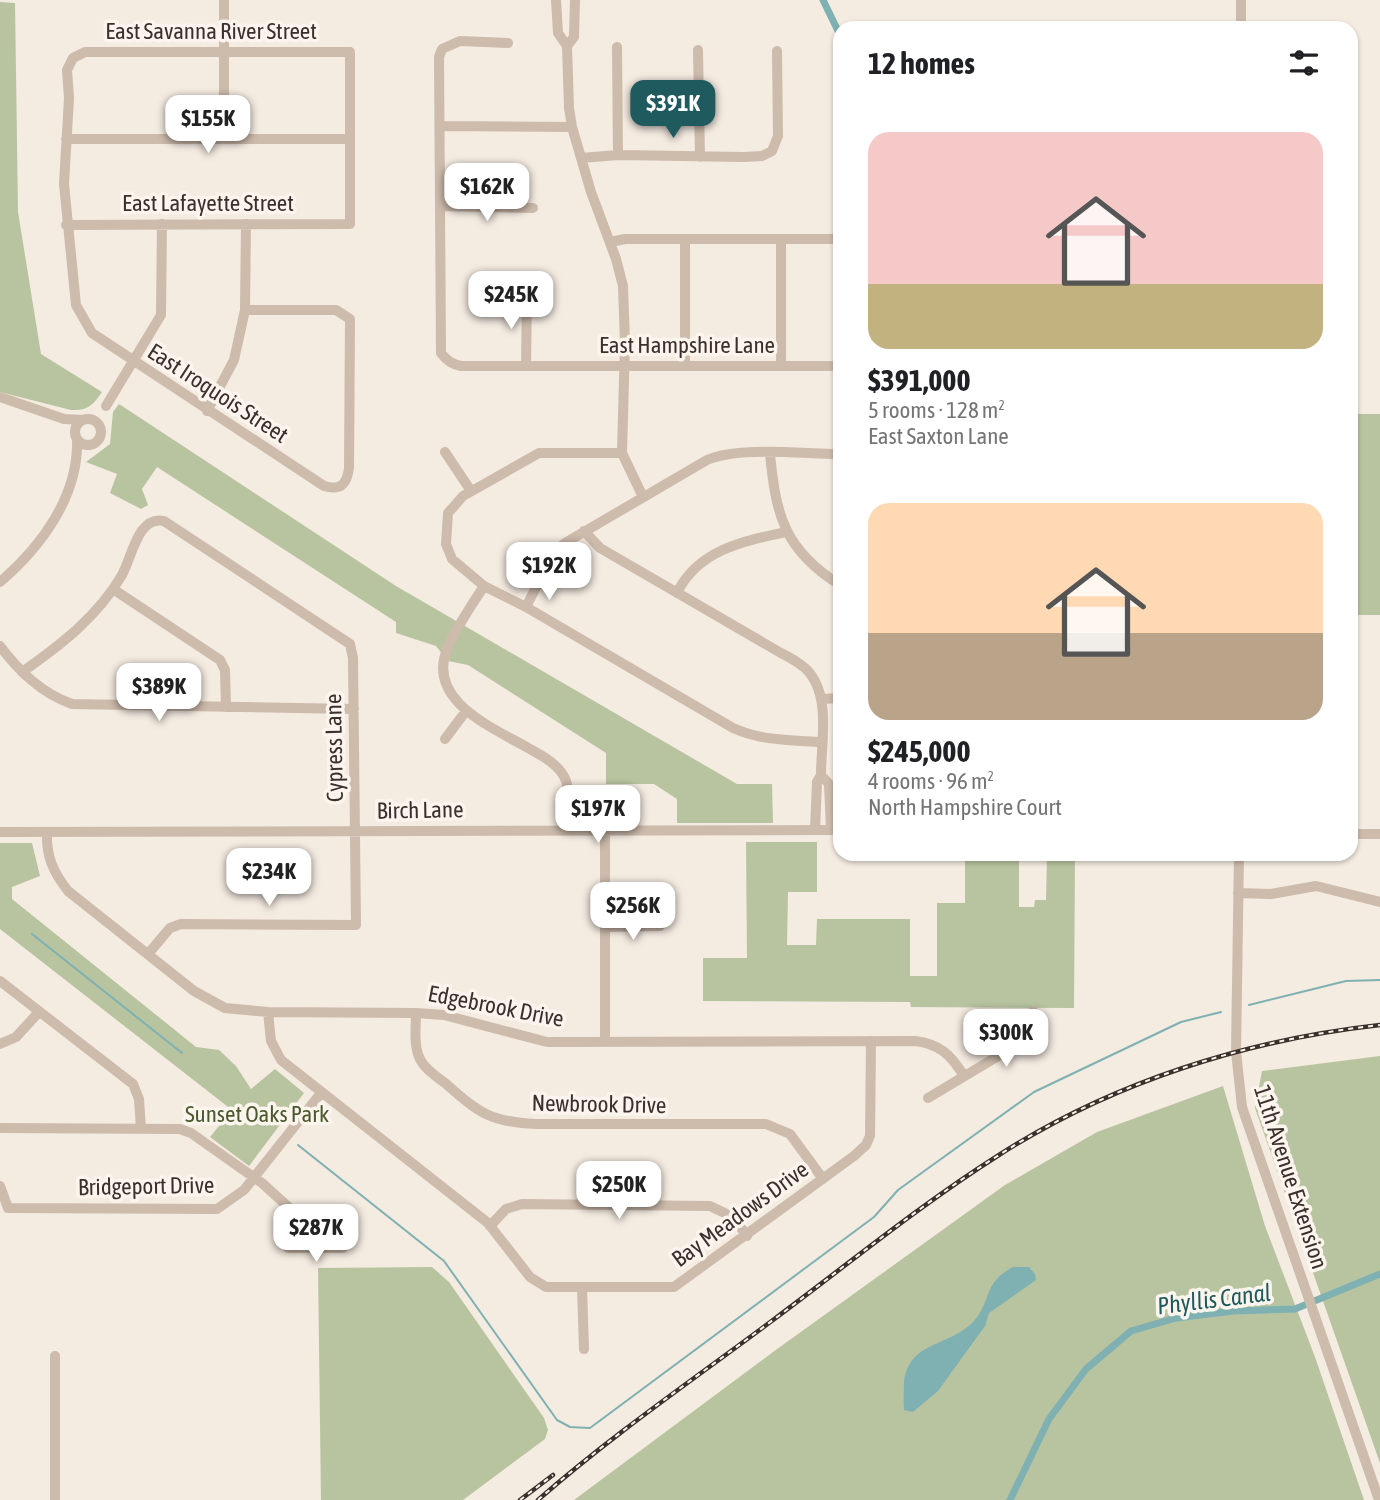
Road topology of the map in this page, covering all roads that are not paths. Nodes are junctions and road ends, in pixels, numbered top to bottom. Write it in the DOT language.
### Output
graph roads {
  1 [pos="224,0"];
  2 [pos="556,0"];
  3 [pos="575,0"];
  4 [pos="1241,0"];
  5 [pos="1241,21"];
  6 [pos="508,43"];
  7 [pos="567,46"];
  8 [pos="617,47"];
  9 [pos="698,50"];
  10 [pos="777,51"];
  11 [pos="224,52"];
  12 [pos="441,126"];
  13 [pos="572,127"];
  14 [pos="66,139"];
  15 [pos="224,139"];
  16 [pos="350,139"];
  17 [pos="618,155"];
  18 [pos="700,157"];
  19 [pos="581,158"];
  20 [pos="441,206"];
  21 [pos="533,208"];
  22 [pos="162,224"];
  23 [pos="246,224"];
  24 [pos="66,225"];
  25 [pos="685,239"];
  26 [pos="780,239"];
  27 [pos="833,239"];
  28 [pos="610,242"];
  29 [pos="527,297"];
  30 [pos="245,310"];
  31 [pos="134,363"];
  32 [pos="685,365"];
  33 [pos="526,366"];
  34 [pos="624,366"];
  35 [pos="780,366"];
  36 [pos="833,366"];
  37 [pos="0,397"];
  38 [pos="106,406"];
  39 [pos="207,411"];
  40 [pos="64,419"];
  41 [pos="87,419"];
  42 [pos="101,429"];
  43 [pos="76,436"];
  44 [pos="95,443"];
  45 [pos="445,452"];
  46 [pos="622,453"];
  47 [pos="770,453"];
  48 [pos="833,454"];
  49 [pos="77,463"];
  50 [pos="471,491"];
  51 [pos="643,497"];
  52 [pos="584,531"];
  53 [pos="786,532"];
  54 [pos="833,579"];
  55 [pos="0,582"];
  56 [pos="484,586"];
  57 [pos="113,589"];
  58 [pos="677,593"];
  59 [pos="526,607"];
  60 [pos="0,646"];
  61 [pos="23,672"];
  62 [pos="833,698"];
  63 [pos="822,699"];
  64 [pos="226,707"];
  65 [pos="354,709"];
  66 [pos="466,711"];
  67 [pos="445,740"];
  68 [pos="821,742"];
  69 [pos="821,775"];
  70 [pos="833,810"];
  71 [pos="569,829"];
  72 [pos="606,830"];
  73 [pos="815,830"];
  74 [pos="833,830"];
  75 [pos="0,832"];
  76 [pos="47,832"];
  77 [pos="357,832"];
  78 [pos="1358,834"];
  79 [pos="1380,834"];
  80 [pos="1239,861"];
  81 [pos="1238,893"];
  82 [pos="1380,902"];
  83 [pos="660,926"];
  84 [pos="605,927"];
  85 [pos="149,954"];
  86 [pos="0,981"];
  87 [pos="1033,1011"];
  88 [pos="39,1013"];
  89 [pos="268,1013"];
  90 [pos="416,1013"];
  91 [pos="605,1041"];
  92 [pos="871,1041"];
  93 [pos="0,1044"];
  94 [pos="964,1076"];
  95 [pos="321,1093"];
  96 [pos="928,1098"];
  97 [pos="0,1128"];
  98 [pos="141,1129"];
  99 [pos="254,1178"];
  100 [pos="823,1179"];
  101 [pos="0,1186"];
  102 [pos="490,1226"];
  103 [pos="747,1236"];
  104 [pos="288,1248"];
  105 [pos="311,1248"];
  106 [pos="343,1248"];
  107 [pos="582,1287"];
  108 [pos="584,1349"];
  109 [pos="55,1356"];
  110 [pos="55,1500"];
  111 [pos="1378,1500"];
  1 -- 11 [label="street"];
  2 -- 7 [label="street"];
  3 -- 7 [label="street"];
  4 -- 5 [label="street"];
  6 -- 12 [label="street"];
  7 -- 13 [label="street"];
  8 -- 17 [label="street"];
  9 -- 18 [label="street"];
  10 -- 18 [label="street"];
  11 -- 14 [label="street, East Savanna River Street"];
  11 -- 15 [label="street"];
  11 -- 16 [label="street, East Savanna River Street"];
  12 -- 13 [label="street"];
  12 -- 20 [label="street"];
  13 -- 19 [label="street"];
  14 -- 15 [label="street"];
  14 -- 24 [label="street"];
  15 -- 16 [label="street"];
  16 -- 23 [label="street, East Lafayette Street"];
  17 -- 18 [label="street"];
  17 -- 19 [label="street"];
  19 -- 28 [label="street"];
  20 -- 21 [label="street"];
  20 -- 33 [label="street, East Hampshire Lane"];
  22 -- 23 [label="street, East Lafayette Street"];
  22 -- 24 [label="street, East Lafayette Street"];
  22 -- 31 [label="street"];
  23 -- 30 [label="street"];
  24 -- 31 [label="street, East Iroquois Street"];
  25 -- 26 [label="street"];
  25 -- 28 [label="street"];
  25 -- 32 [label="street"];
  26 -- 27 [label="street"];
  26 -- 35 [label="street"];
  28 -- 34 [label="street"];
  29 -- 33 [label="street"];
  30 -- 39 [label="street"];
  30 -- 39 [label="street, East Iroquois Street"];
  31 -- 38 [label="street"];
  31 -- 39 [label="street, East Iroquois Street"];
  32 -- 34 [label="street, East Hampshire Lane"];
  32 -- 35 [label="street, East Hampshire Lane"];
  33 -- 34 [label="street, East Hampshire Lane"];
  34 -- 46 [label="street"];
  35 -- 36 [label="street, East Hampshire Lane"];
  37 -- 40 [label="street"];
  38 -- 41 [label="street"];
  38 -- 42 [label="street"];
  40 -- 41 [label="street"];
  40 -- 43 [label="street"];
  41 -- 42 [label="street"];
  41 -- 43 [label="street"];
  42 -- 44 [label="street"];
  43 -- 44 [label="street"];
  43 -- 49 [label="street"];
  44 -- 49 [label="street"];
  45 -- 50 [label="street"];
  46 -- 50 [label="street"];
  46 -- 51 [label="street"];
  47 -- 48 [label="street"];
  47 -- 51 [label="street"];
  47 -- 53 [label="street"];
  49 -- 55 [label="street"];
  50 -- 56 [label="street"];
  51 -- 52 [label="street"];
  52 -- 58 [label="street"];
  52 -- 59 [label="street"];
  53 -- 54 [label="street"];
  53 -- 58 [label="street"];
  56 -- 59 [label="street"];
  56 -- 66 [label="street"];
  57 -- 61 [label="street"];
  57 -- 64 [label="street"];
  57 -- 65 [label="street, Cypress Lane"];
  58 -- 63 [label="street"];
  59 -- 68 [label="street"];
  60 -- 61 [label="street"];
  61 -- 64 [label="street"];
  62 -- 63 [label="street"];
  63 -- 68 [label="street"];
  64 -- 65 [label="street"];
  65 -- 77 [label="street, Cypress Lane"];
  66 -- 67 [label="street"];
  66 -- 71 [label="street"];
  68 -- 69 [label="street"];
  69 -- 70 [label="street"];
  69 -- 73 [label="street"];
  71 -- 72 [label="street, Birch Lane"];
  71 -- 77 [label="street, Birch Lane"];
  72 -- 73 [label="street, Birch Lane"];
  72 -- 84 [label="street"];
  73 -- 74 [label="street, Birch Lane"];
  75 -- 76 [label="street, Birch Lane"];
  76 -- 77 [label="street, Birch Lane"];
  76 -- 85 [label="street, Edgebrook Drive"];
  77 -- 85 [label="street, Cypress Lane"];
  78 -- 79 [label="street"];
  80 -- 81 [label="street, 11th Avenue Extension"];
  81 -- 82 [label="street"];
  81 -- 111 [label="street, 11th Avenue Extension"];
  83 -- 84 [label="street"];
  84 -- 91 [label="street"];
  85 -- 89 [label="street, Edgebrook Drive"];
  86 -- 88 [label="street"];
  87 -- 94 [label="street"];
  88 -- 93 [label="street"];
  88 -- 98 [label="street"];
  89 -- 90 [label="street, Edgebrook Drive"];
  89 -- 95 [label="street, Bay Meadows Drive"];
  90 -- 91 [label="street, Edgebrook Drive"];
  90 -- 100 [label="street, Newbrook Drive"];
  91 -- 92 [label="street, Edgebrook Drive"];
  92 -- 94 [label="street, Edgebrook Drive"];
  92 -- 100 [label="street, Bay Meadows Drive"];
  94 -- 96 [label="street"];
  95 -- 99 [label="street, Bridgeport Drive"];
  95 -- 102 [label="street, Bay Meadows Drive"];
  97 -- 98 [label="street"];
  98 -- 99 [label="street"];
  99 -- 101 [label="street, Bridgeport Drive"];
  99 -- 105 [label="street"];
  100 -- 103 [label="street, Bay Meadows Drive"];
  102 -- 103 [label="street"];
  102 -- 107 [label="street, Bay Meadows Drive"];
  103 -- 107 [label="street, Bay Meadows Drive"];
  104 -- 105 [label="street"];
  105 -- 106 [label="street"];
  107 -- 108 [label="street"];
  109 -- 110 [label="street"];
}
